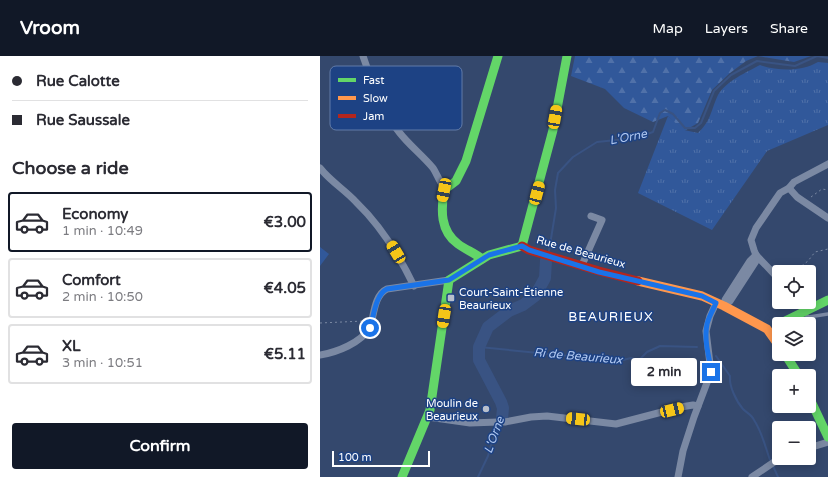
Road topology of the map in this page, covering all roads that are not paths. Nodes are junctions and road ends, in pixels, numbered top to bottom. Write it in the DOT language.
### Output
graph roads {
  1 [pos="363,56"];
  2 [pos="498,56"];
  3 [pos="567,56"];
  4 [pos="367,66"];
  5 [pos="399,130"];
  6 [pos="828,164"];
  7 [pos="320,168"];
  8 [pos="788,188"];
  9 [pos="444,190"];
  10 [pos="591,216"];
  11 [pos="828,218"];
  12 [pos="522,246"];
  13 [pos="756,255"];
  14 [pos="482,259"];
  15 [pos="582,266"];
  16 [pos="772,272"];
  17 [pos="449,280"];
  18 [pos="414,286"];
  19 [pos="828,300"];
  20 [pos="720,304"];
  21 [pos="803,312"];
  22 [pos="828,314"];
  23 [pos="793,317"];
  24 [pos="772,327"];
  25 [pos="767,329"];
  26 [pos="772,336"];
  27 [pos="320,355"];
  28 [pos="698,406"];
  29 [pos="816,412"];
  30 [pos="428,417"];
  31 [pos="828,437"];
  32 [pos="828,442"];
  33 [pos="816,446"];
  34 [pos="772,463"];
  35 [pos="402,477"];
  36 [pos="678,477"];
  37 [pos="752,477"];
  1 -- 4 [label="street"];
  2 -- 9 [label="street"];
  3 -- 12 [label="street"];
  5 -- 9 [label="street"];
  6 -- 8 [label="street"];
  7 -- 18 [label="street"];
  8 -- 11 [label="street"];
  8 -- 13 [label="street"];
  9 -- 14 [label="street"];
  10 -- 15 [label="street"];
  12 -- 14 [label="street, Rue de Beaurieux"];
  12 -- 15 [label="street, Rue de Beaurieux"];
  13 -- 16 [label="street"];
  13 -- 20 [label="street"];
  14 -- 17 [label="street, Rue de Beaurieux"];
  15 -- 20 [label="street, Rue de Beaurieux"];
  17 -- 18 [label="street"];
  17 -- 30 [label="street"];
  18 -- 27 [label="street"];
  19 -- 21 [label="street"];
  20 -- 25 [label="street, Rue de Beaurieux"];
  20 -- 28 [label="street"];
  21 -- 22 [label="lane"];
  21 -- 23 [label="street"];
  24 -- 25 [label="street"];
  25 -- 26 [label="street"];
  28 -- 30 [label="street"];
  28 -- 36 [label="street"];
  29 -- 31 [label="street"];
  30 -- 35 [label="street"];
  32 -- 33 [label="street"];
  34 -- 37 [label="street"];
}
